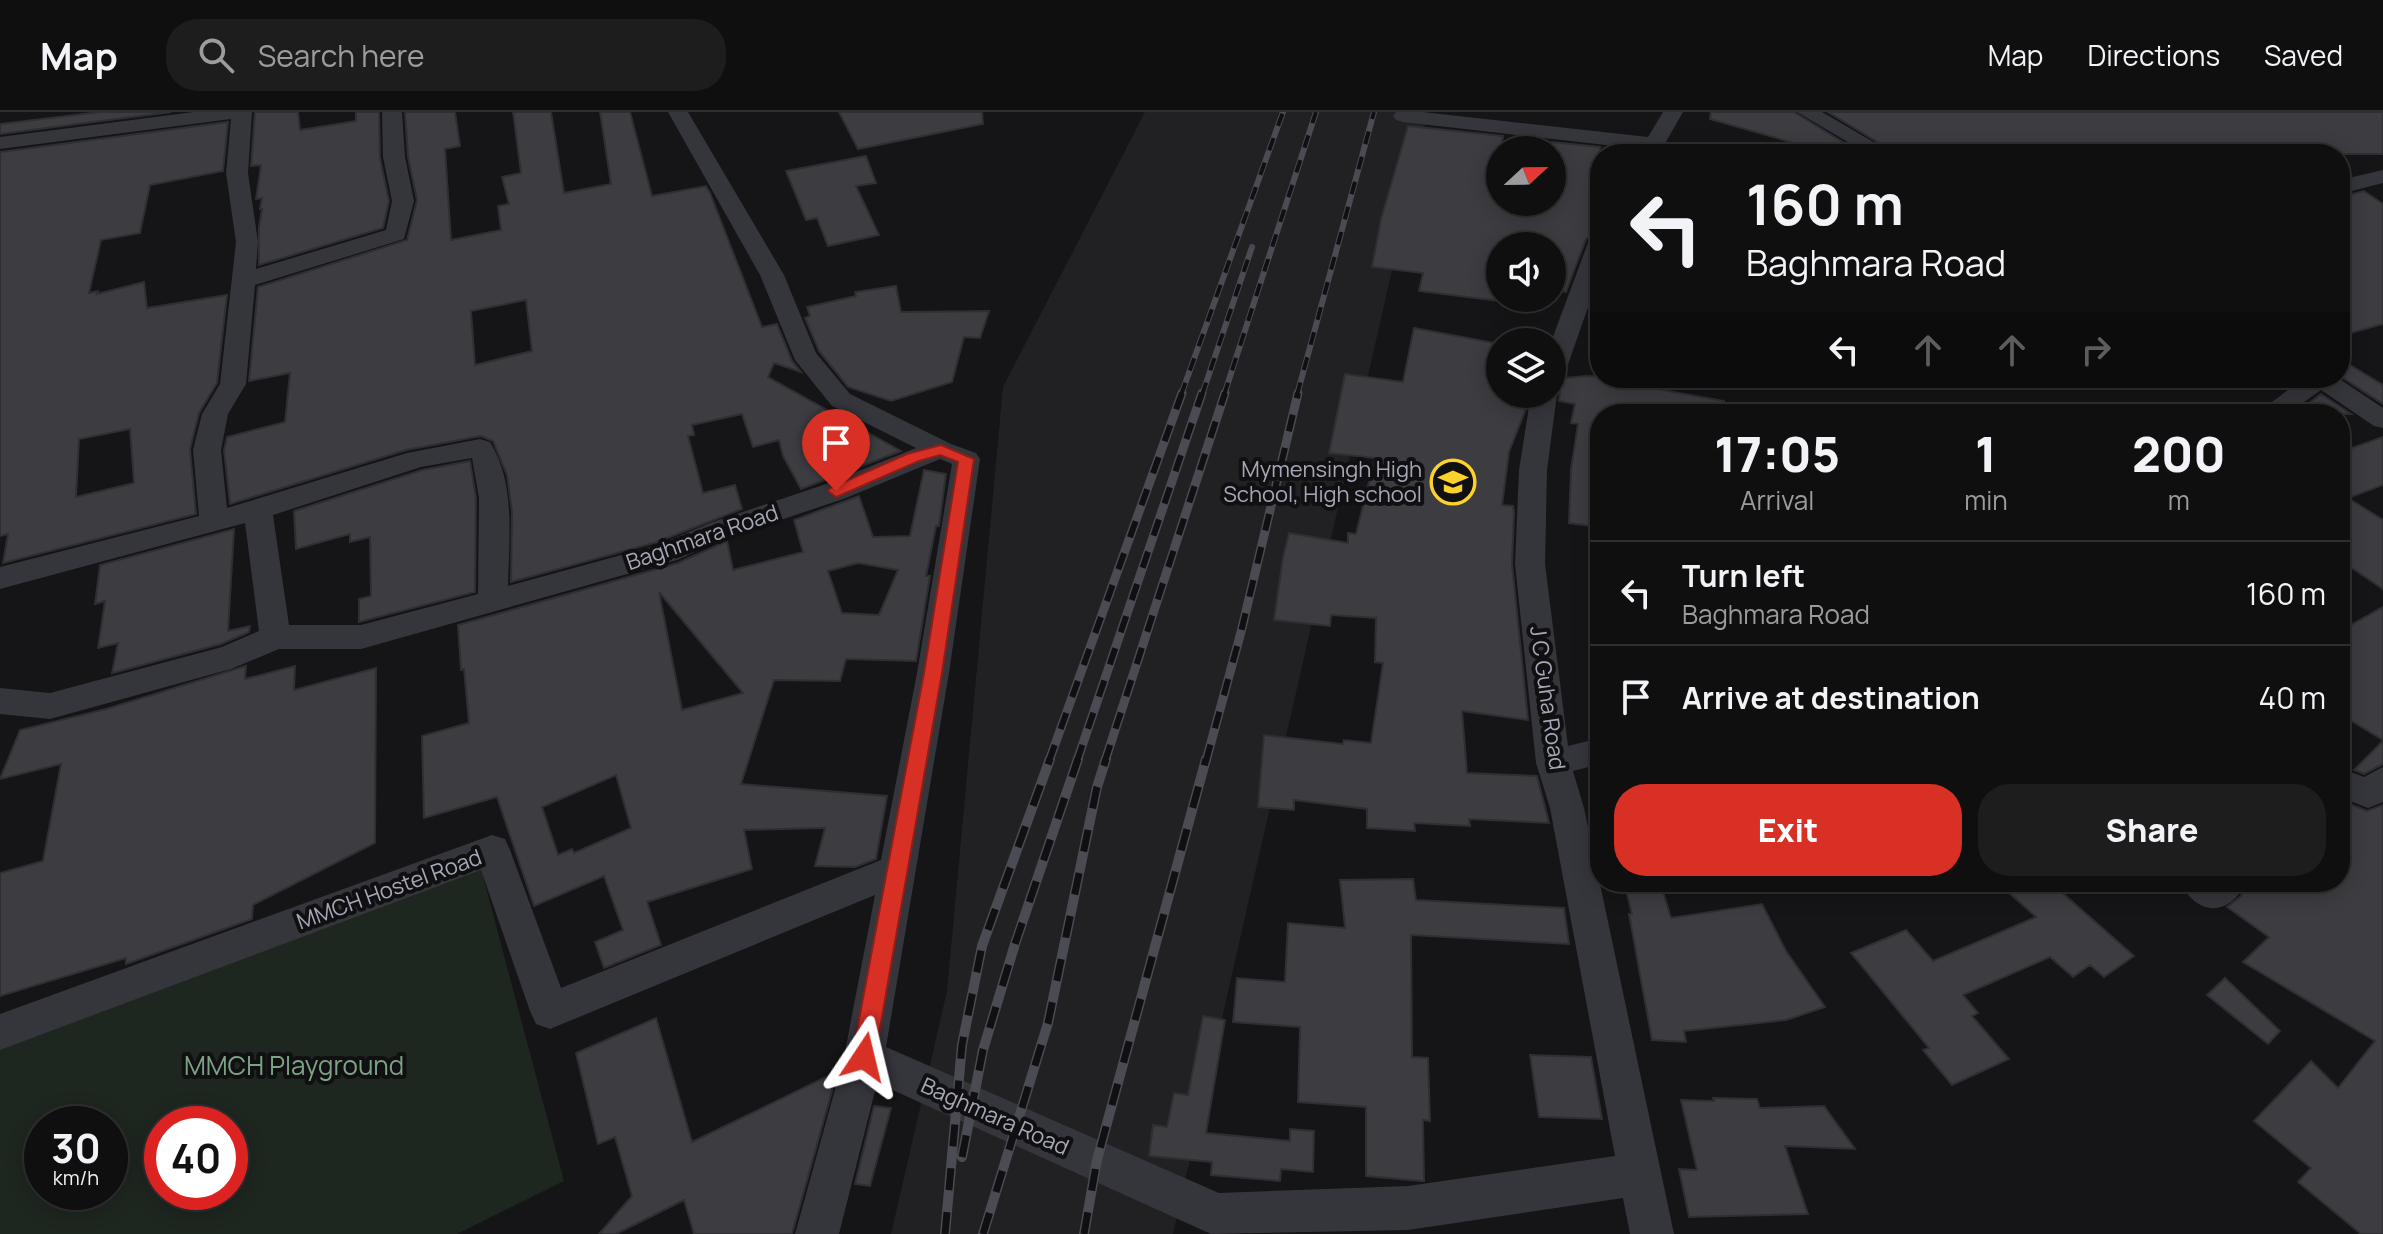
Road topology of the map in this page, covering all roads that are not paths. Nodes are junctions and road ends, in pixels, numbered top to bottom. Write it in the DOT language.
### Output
graph roads {
  1 [pos="242,112"];
  2 [pos="392,112"];
  3 [pos="678,112"];
  4 [pos="1673,112"];
  5 [pos="1807,112"];
  6 [pos="1403,116"];
  7 [pos="0,143"];
  8 [pos="1613,144"];
  9 [pos="1654,144"];
  10 [pos="1865,144"];
  11 [pos="2383,176"];
  12 [pos="2350,185"];
  13 [pos="2350,189"];
  14 [pos="2383,194"];
  15 [pos="1590,268"];
  16 [pos="242,281"];
  17 [pos="1566,334"];
  18 [pos="2307,388"];
  19 [pos="2336,388"];
  20 [pos="2283,404"];
  21 [pos="1542,408"];
  22 [pos="2383,420"];
  23 [pos="941,450"];
  24 [pos="258,510"];
  25 [pos="214,523"];
  26 [pos="0,578"];
  27 [pos="493,601"];
  28 [pos="275,637"];
  29 [pos="0,701"];
  30 [pos="1590,754"];
  31 [pos="1553,763"];
  32 [pos="2383,781"];
  33 [pos="2350,786"];
  34 [pos="896,870"];
  35 [pos="0,1032"];
  36 [pos="864,1057"];
  37 [pos="1640,1174"];
  38 [pos="1334,1222"];
  39 [pos="817,1234"];
  40 [pos="1652,1234"];
  1 -- 7 [label="street"];
  1 -- 16 [label="street"];
  2 -- 16 [label="street"];
  3 -- 23 [label="street"];
  4 -- 9 [label="street"];
  5 -- 10 [label="street"];
  6 -- 8 [label="street"];
  11 -- 12 [label="street"];
  13 -- 14 [label="street"];
  15 -- 17 [label="street"];
  16 -- 25 [label="street"];
  18 -- 20 [label="street"];
  19 -- 22 [label="street"];
  21 -- 31 [label="street, J C Guha Road"];
  23 -- 27 [label="street, Baghmara Road"];
  23 -- 34 [label="street"];
  24 -- 25 [label="street"];
  24 -- 27 [label="street"];
  24 -- 28 [label="street"];
  25 -- 26 [label="street"];
  27 -- 28 [label="street, Baghmara Road"];
  28 -- 29 [label="street"];
  30 -- 31 [label="street"];
  31 -- 37 [label="street, J C Guha Road"];
  32 -- 33 [label="street"];
  34 -- 35 [label="street, MMCH Hostel Road"];
  34 -- 36 [label="street"];
  36 -- 38 [label="street, Baghmara Road"];
  36 -- 39 [label="street"];
  37 -- 38 [label="street, Baghmara Road"];
  37 -- 40 [label="street, J C Guha Road"];
}
